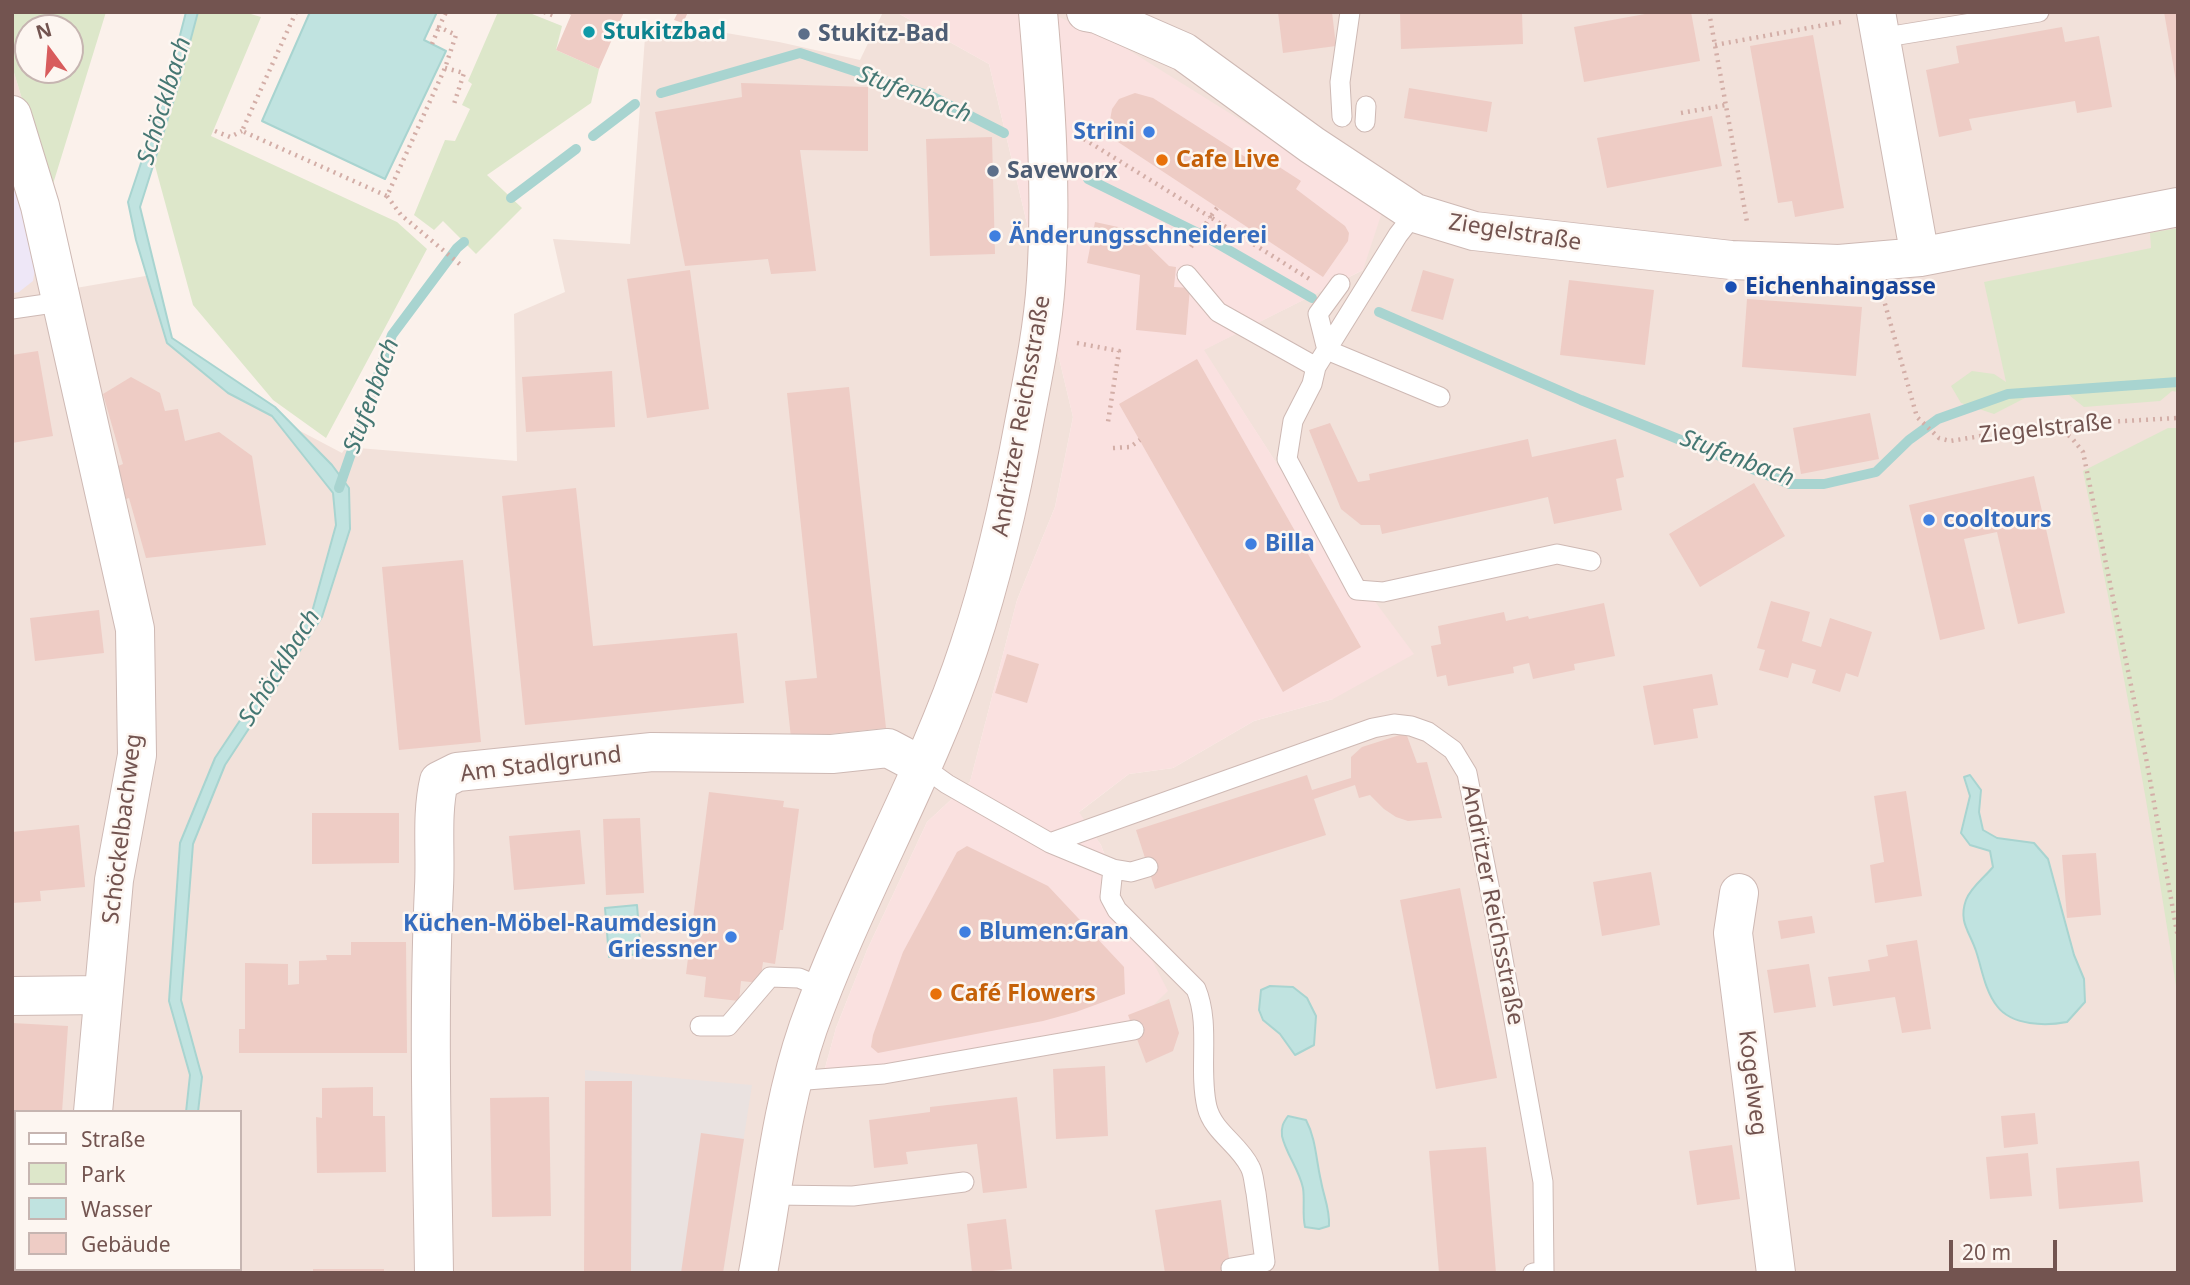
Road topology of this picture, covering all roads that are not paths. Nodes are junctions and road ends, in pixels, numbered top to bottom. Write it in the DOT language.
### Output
graph roads {
  1 [pos="1038,12"];
  2 [pos="1086,12"];
  3 [pos="1350,12"];
  4 [pos="2039,12"];
  5 [pos="1877,22"];
  6 [pos="12,115"];
  7 [pos="1342,117"];
  8 [pos="2178,207"];
  9 [pos="1415,213"];
  10 [pos="1920,257"];
  11 [pos="1187,275"];
  12 [pos="1336,289"];
  13 [pos="60,302"];
  14 [pos="12,310"];
  15 [pos="1327,350"];
  16 [pos="1316,367"];
  17 [pos="1440,397"];
  18 [pos="1591,561"];
  19 [pos="922,766"];
  20 [pos="1050,844"];
  21 [pos="1148,867"];
  22 [pos="1113,869"];
  23 [pos="1738,893"];
  24 [pos="823,988"];
  25 [pos="103,995"];
  26 [pos="12,996"];
  27 [pos="701,1026"];
  28 [pos="1134,1030"];
  29 [pos="794,1081"];
  30 [pos="93,1110"];
  31 [pos="964,1182"];
  32 [pos="772,1195"];
  33 [pos="1231,1268"];
  34 [pos="435,1273"];
  35 [pos="758,1273"];
  36 [pos="1533,1273"];
  37 [pos="1776,1273"];
  1 -- 19 [label="street, Andritzer Reichsstraße"];
  2 -- 9 [label="street, Ziegelstraße"];
  3 -- 7 [label="lane"];
  4 -- 5 [label="lane"];
  5 -- 10 [label="street"];
  6 -- 13 [label="street, Schöckelbachweg"];
  8 -- 10 [label="street, Ziegelstraße"];
  9 -- 10 [label="street, Ziegelstraße"];
  9 -- 15 [label="lane"];
  11 -- 16 [label="lane"];
  12 -- 15 [label="lane"];
  13 -- 14 [label="lane"];
  13 -- 25 [label="street, Schöckelbachweg"];
  15 -- 16 [label="lane"];
  15 -- 17 [label="lane"];
  16 -- 18 [label="lane"];
  19 -- 20 [label="lane"];
  19 -- 24 [label="street, Andritzer Reichsstraße"];
  19 -- 34 [label="street, Am Stadlgrund"];
  20 -- 22 [label="lane"];
  20 -- 36 [label="lane, Andritzer Reichsstraße"];
  21 -- 22 [label="lane"];
  22 -- 33 [label="lane"];
  23 -- 37 [label="street, Kogelweg"];
  24 -- 27 [label="lane"];
  24 -- 29 [label="street, Andritzer Reichsstraße"];
  25 -- 26 [label="street"];
  25 -- 30 [label="street, Schöckelbachweg"];
  28 -- 29 [label="lane"];
  29 -- 32 [label="street, Andritzer Reichsstraße"];
  31 -- 32 [label="lane"];
  32 -- 35 [label="street, Andritzer Reichsstraße"];
}
